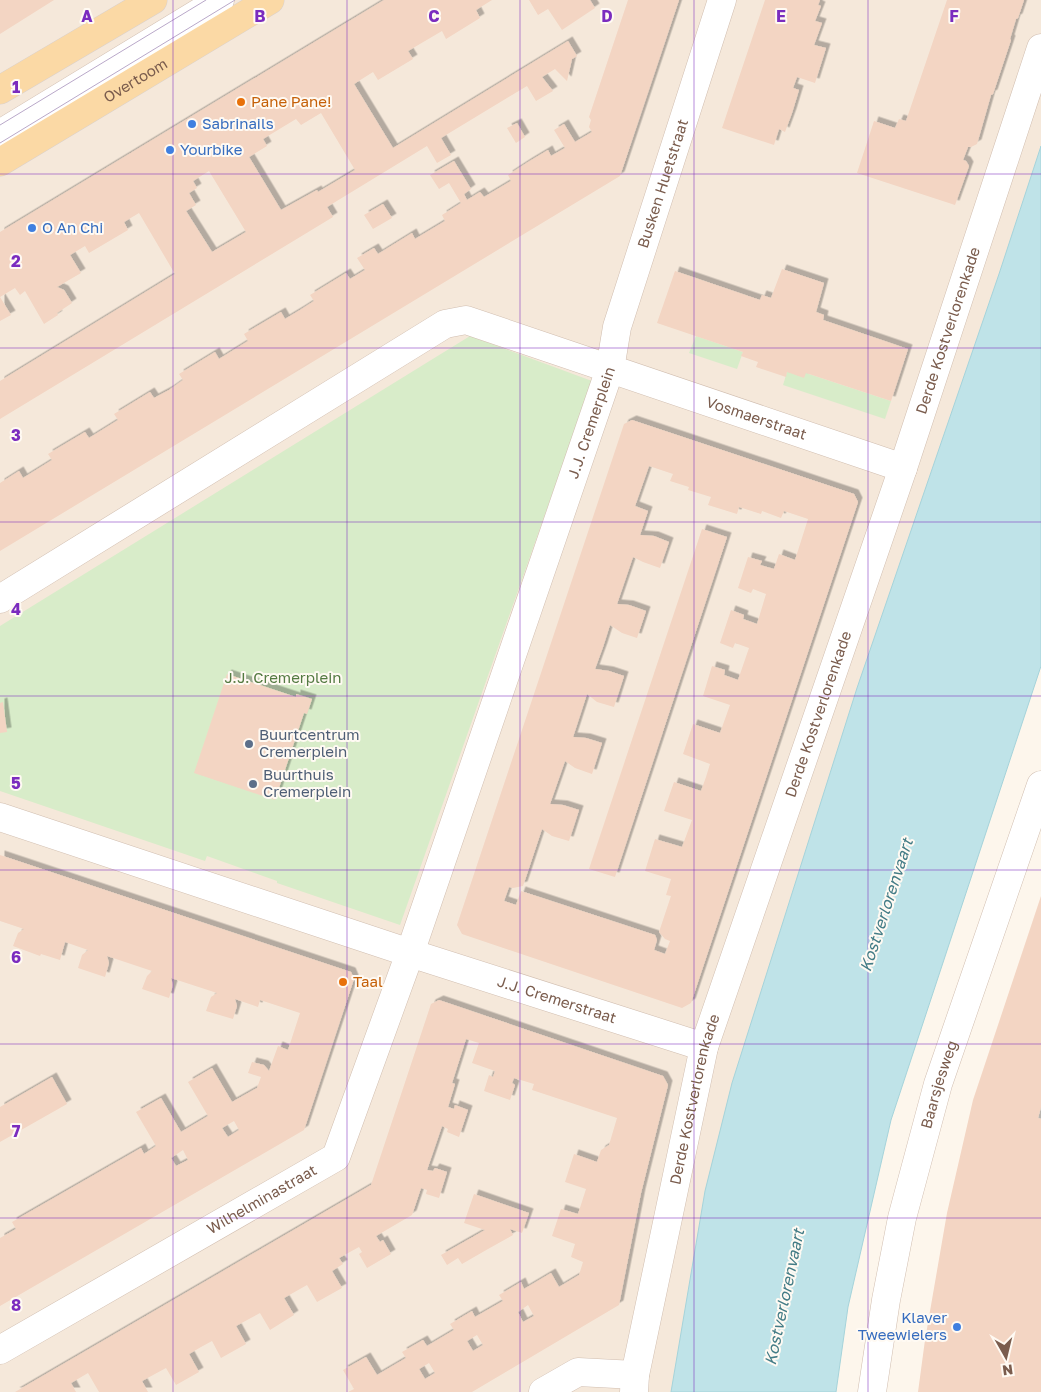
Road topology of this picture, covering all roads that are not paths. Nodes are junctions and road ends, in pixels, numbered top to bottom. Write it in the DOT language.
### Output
graph roads {
  1 [pos="153,0"];
  2 [pos="220,0"];
  3 [pos="270,0"];
  4 [pos="722,0"];
  5 [pos="1041,48"];
  6 [pos="0,90"];
  7 [pos="0,134"];
  8 [pos="0,162"];
  9 [pos="610,369"];
  10 [pos="902,468"];
  11 [pos="0,599"];
  12 [pos="1041,785"];
  13 [pos="0,817"];
  14 [pos="410,953"];
  15 [pos="704,1047"];
  16 [pos="0,1350"];
  17 [pos="634,1384"];
  18 [pos="543,1392"];
  19 [pos="872,1392"];
  1 -- 6 [label="main road"];
  2 -- 7 [label="street, Overtoom"];
  3 -- 8 [label="main road, Overtoom"];
  4 -- 9 [label="street, Busken Huetstraat"];
  5 -- 10 [label="street, Derde Kostverlorenkade"];
  9 -- 10 [label="street, Vosmaerstraat"];
  9 -- 11 [label="street, J.J. Cremerplein"];
  9 -- 14 [label="street, J.J. Cremerplein"];
  10 -- 15 [label="street, Derde Kostverlorenkade"];
  12 -- 19 [label="street, Baarsjesweg"];
  13 -- 14 [label="street"];
  14 -- 15 [label="street, J.J. Cremerstraat"];
  14 -- 16 [label="street, Wilhelminastraat"];
  15 -- 17 [label="street, Derde Kostverlorenkade"];
  17 -- 18 [label="street"];
}
